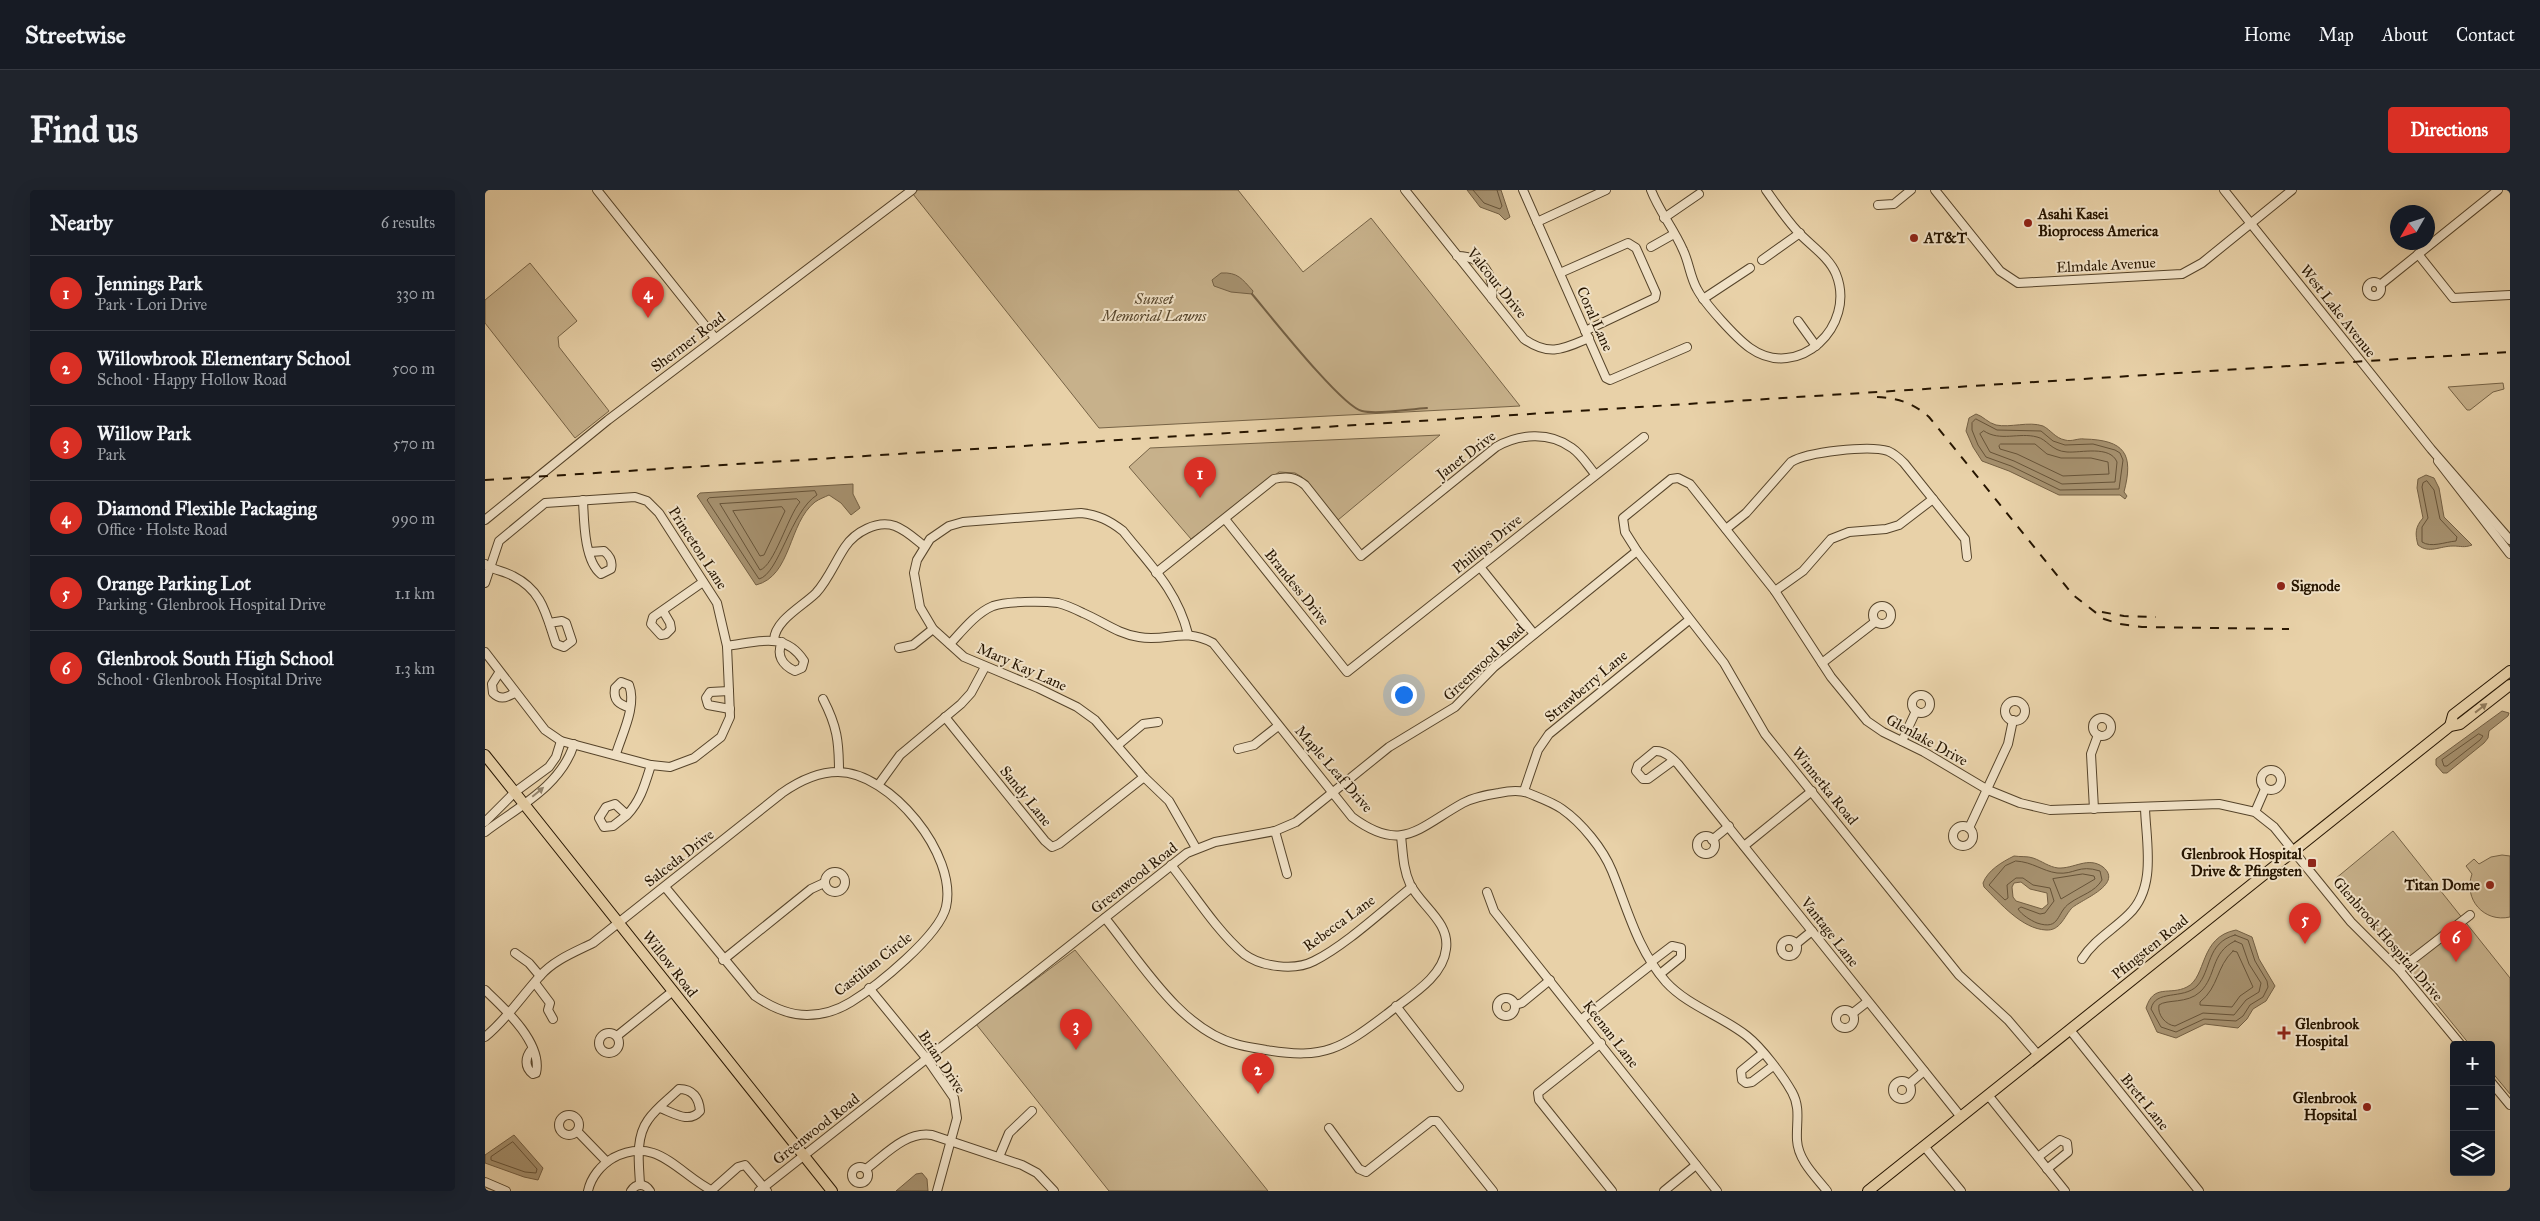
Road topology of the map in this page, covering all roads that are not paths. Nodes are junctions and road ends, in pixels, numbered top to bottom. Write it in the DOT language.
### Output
graph roads {
  1 [pos="597,190"];
  2 [pos="911,190"];
  3 [pos="1405,190"];
  4 [pos="1523,190"];
  5 [pos="1606,190"];
  6 [pos="1651,190"];
  7 [pos="1765,190"];
  8 [pos="1911,190"];
  9 [pos="1935,190"];
  10 [pos="2224,190"];
  11 [pos="2292,190"];
  12 [pos="2498,190"];
  13 [pos="1699,194"];
  14 [pos="1878,205"];
  15 [pos="1663,218"];
  16 [pos="1537,222"];
  17 [pos="2250,223"];
  18 [pos="1800,233"];
  19 [pos="1674,234"];
  20 [pos="1651,247"];
  21 [pos="2417,254"];
  22 [pos="1457,256"];
  23 [pos="1762,260"];
  24 [pos="1750,268"];
  25 [pos="1560,273"];
  26 [pos="2380,285"];
  27 [pos="2510,295"];
  28 [pos="1703,298"];
  29 [pos="1492,299"];
  30 [pos="1798,321"];
  31 [pos="1587,334"];
  32 [pos="715,338"];
  33 [pos="1816,346"];
  34 [pos="1687,347"];
  35 [pos="1644,437"];
  36 [pos="2431,449"];
  37 [pos="1595,474"];
  38 [pos="1933,499"];
  39 [pos="583,500"];
  40 [pos="1627,513"];
  41 [pos="1225,519"];
  42 [pos="485,520"];
  43 [pos="1726,529"];
  44 [pos="2510,540"];
  45 [pos="924,546"];
  46 [pos="1637,551"];
  47 [pos="590,552"];
  48 [pos="2510,554"];
  49 [pos="1967,557"];
  50 [pos="486,567"];
  51 [pos="1480,567"];
  52 [pos="1156,572"];
  53 [pos="703,582"];
  54 [pos="485,583"];
  55 [pos="1775,591"];
  56 [pos="663,611"];
  57 [pos="1689,620"];
  58 [pos="1875,622"];
  59 [pos="549,623"];
  60 [pos="933,629"];
  61 [pos="1188,634"];
  62 [pos="1534,634"];
  63 [pos="950,644"];
  64 [pos="727,646"];
  65 [pos="899,648"];
  66 [pos="485,652"];
  67 [pos="1822,663"];
  68 [pos="985,667"];
  69 [pos="2510,671"];
  70 [pos="499,672"];
  71 [pos="1347,672"];
  72 [pos="2510,685"];
  73 [pos="729,690"];
  74 [pos="515,693"];
  75 [pos="823,699"];
  76 [pos="630,708"];
  77 [pos="730,709"];
  78 [pos="1915,711"];
  79 [pos="945,718"];
  80 [pos="2013,720"];
  81 [pos="1158,722"];
  82 [pos="1279,726"];
  83 [pos="2450,726"];
  84 [pos="2098,735"];
  85 [pos="561,741"];
  86 [pos="1902,741"];
  87 [pos="574,744"];
  88 [pos="1118,745"];
  89 [pos="1238,749"];
  90 [pos="616,754"];
  91 [pos="485,755"];
  92 [pos="1676,762"];
  93 [pos="651,765"];
  94 [pos="839,772"];
  95 [pos="1144,777"];
  96 [pos="879,784"];
  97 [pos="2265,789"];
  98 [pos="1988,790"];
  99 [pos="1524,791"];
  100 [pos="1812,791"];
  101 [pos="515,792"];
  102 [pos="1333,792"];
  103 [pos="525,804"];
  104 [pos="2094,808"];
  105 [pos="2145,808"];
  106 [pos="2255,812"];
  107 [pos="627,815"];
  108 [pos="485,821"];
  109 [pos="1729,826"];
  110 [pos="492,827"];
  111 [pos="1969,828"];
  112 [pos="485,832"];
  113 [pos="1275,832"];
  114 [pos="1401,836"];
  115 [pos="1712,840"];
  116 [pos="1744,846"];
  117 [pos="1196,848"];
  118 [pos="2295,851"];
  119 [pos="1171,865"];
  120 [pos="1287,874"];
  121 [pos="824,883"];
  122 [pos="665,887"];
  123 [pos="1412,887"];
  124 [pos="1487,892"];
  125 [pos="2470,915"];
  126 [pos="1105,918"];
  127 [pos="618,922"];
  128 [pos="1812,931"];
  129 [pos="1796,944"];
  130 [pos="515,953"];
  131 [pos="2083,959"];
  132 [pos="723,960"];
  133 [pos="1651,963"];
  134 [pos="2399,970"];
  135 [pos="1660,974"];
  136 [pos="540,976"];
  137 [pos="1550,980"];
  138 [pos="535,983"];
  139 [pos="869,988"];
  140 [pos="485,990"];
  141 [pos="673,991"];
  142 [pos="1867,1002"];
  143 [pos="1515,1005"];
  144 [pos="1396,1006"];
  145 [pos="1853,1013"];
  146 [pos="510,1014"];
  147 [pos="553,1019"];
  148 [pos="1582,1019"];
  149 [pos="2070,1030"];
  150 [pos="617,1036"];
  151 [pos="485,1037"];
  152 [pos="2458,1041"];
  153 [pos="1601,1043"];
  154 [pos="532,1049"];
  155 [pos="1763,1053"];
  156 [pos="2038,1055"];
  157 [pos="927,1059"];
  158 [pos="1773,1066"];
  159 [pos="1924,1071"];
  160 [pos="1909,1084"];
  161 [pos="2494,1086"];
  162 [pos="1459,1087"];
  163 [pos="1988,1095"];
  164 [pos="2510,1105"];
  165 [pos="660,1108"];
  166 [pos="1032,1111"];
  167 [pos="1961,1117"];
  168 [pos="1329,1128"];
  169 [pos="577,1131"];
  170 [pos="953,1141"];
  171 [pos="1924,1146"];
  172 [pos="639,1150"];
  173 [pos="804,1157"];
  174 [pos="999,1157"];
  175 [pos="2038,1158"];
  176 [pos="607,1162"];
  177 [pos="1696,1165"];
  178 [pos="866,1169"];
  179 [pos="2047,1169"];
  180 [pos="640,1184"];
  181 [pos="486,1186"];
  182 [pos="764,1190"];
  183 [pos="506,1191"];
  184 [pos="588,1191"];
  185 [pos="631,1191"];
  186 [pos="650,1191"];
  187 [pos="712,1191"];
  188 [pos="832,1191"];
  189 [pos="937,1191"];
  190 [pos="1054,1191"];
  191 [pos="1493,1191"];
  192 [pos="1612,1191"];
  193 [pos="1664,1191"];
  194 [pos="1717,1191"];
  195 [pos="1827,1191"];
  196 [pos="1868,1191"];
  197 [pos="1961,1191"];
  198 [pos="2065,1191"];
  199 [pos="2199,1191"];
  1 -- 32 [label="street"];
  2 -- 32 [label="street, Shermer Road"];
  3 -- 22 [label="street, Valcour Drive"];
  4 -- 16 [label="street, Coral Lane"];
  5 -- 16 [label="street"];
  6 -- 15 [label="street"];
  7 -- 18 [label="street"];
  8 -- 14 [label="street"];
  9 -- 17 [label="street, Elmdale Avenue"];
  10 -- 17 [label="street, West Lake Avenue"];
  11 -- 17 [label="street, Elmdale Avenue"];
  12 -- 21 [label="street"];
  13 -- 15 [label="street"];
  15 -- 19 [label="street"];
  16 -- 25 [label="street, Coral Lane"];
  17 -- 36 [label="street, West Lake Avenue"];
  18 -- 23 [label="street"];
  18 -- 33 [label="street"];
  19 -- 20 [label="street"];
  19 -- 28 [label="street"];
  21 -- 26 [label="street"];
  21 -- 27 [label="street"];
  22 -- 29 [label="street, Valcour Drive"];
  22 -- 29 [label="street"];
  24 -- 28 [label="street"];
  25 -- 31 [label="street, Coral Lane"];
  25 -- 31 [label="street, Valcour Drive"];
  28 -- 33 [label="street"];
  29 -- 31 [label="street, Valcour Drive"];
  30 -- 33 [label="street"];
  31 -- 34 [label="street, Coral Lane"];
  32 -- 42 [label="street, Shermer Road"];
  35 -- 37 [label="street, Phillips Drive"];
  36 -- 44 [label="street, West Lake Avenue"];
  36 -- 48 [label="street, West Lake Avenue"];
  37 -- 41 [label="street, Janet Drive"];
  37 -- 51 [label="street, Phillips Drive"];
  38 -- 43 [label="street"];
  38 -- 49 [label="street"];
  38 -- 55 [label="street"];
  39 -- 47 [label="street"];
  39 -- 50 [label="street, Princeton Lane"];
  39 -- 53 [label="street, Princeton Lane"];
  40 -- 43 [label="street, Glenlake Drive"];
  40 -- 46 [label="street, Winnetka Road"];
  41 -- 52 [label="street"];
  41 -- 71 [label="street, Brandess Drive"];
  43 -- 55 [label="street, Glenlake Drive"];
  45 -- 52 [label="street, Mary Kay Lane"];
  45 -- 60 [label="street, Mary Kay Lane"];
  45 -- 64 [label="street"];
  46 -- 57 [label="street, Winnetka Road"];
  46 -- 62 [label="street, Greenwood Road"];
  50 -- 54 [label="street, Princeton Lane"];
  50 -- 59 [label="street"];
  51 -- 62 [label="street"];
  51 -- 71 [label="street, Phillips Drive"];
  52 -- 61 [label="street, Mary Kay Lane"];
  53 -- 56 [label="street"];
  53 -- 64 [label="street, Princeton Lane"];
  55 -- 67 [label="street, Glenlake Drive"];
  57 -- 99 [label="street, Strawberry Lane"];
  57 -- 100 [label="street, Winnetka Road"];
  58 -- 67 [label="street"];
  60 -- 63 [label="street, Mary Kay Lane"];
  60 -- 65 [label="street"];
  61 -- 63 [label="street, Maple Leaf Drive"];
  61 -- 82 [label="street, Maple Leaf Drive"];
  62 -- 102 [label="street, Greenwood Road"];
  63 -- 68 [label="street, Mary Kay Lane"];
  64 -- 73 [label="street, Princeton Lane"];
  66 -- 70 [label="street, Princeton Lane"];
  67 -- 86 [label="street, Glenlake Drive"];
  68 -- 79 [label="street"];
  68 -- 88 [label="street, Mary Kay Lane"];
  69 -- 83 [label="main road, Pfingsten Road"];
  70 -- 74 [label="street, Princeton Lane"];
  70 -- 74 [label="street"];
  83 -- 72 [label="main road, Pfingsten Road, one-way"];
  73 -- 77 [label="street, Princeton Lane"];
  73 -- 77 [label="street"];
  74 -- 85 [label="street, Princeton Lane"];
  75 -- 94 [label="street"];
  76 -- 90 [label="street"];
  77 -- 93 [label="street, Princeton Lane"];
  78 -- 86 [label="street"];
  79 -- 95 [label="street, Sandy Lane"];
  79 -- 96 [label="street"];
  80 -- 98 [label="street"];
  81 -- 88 [label="street"];
  82 -- 89 [label="street"];
  82 -- 102 [label="street, Maple Leaf Drive"];
  83 -- 118 [label="main road, Pfingsten Road"];
  84 -- 104 [label="street"];
  85 -- 87 [label="street, Princeton Lane"];
  85 -- 101 [label="street"];
  86 -- 98 [label="street, Glenlake Drive"];
  87 -- 90 [label="street, Princeton Lane"];
  103 -- 87 [label="street, one-way"];
  88 -- 95 [label="street, Mary Kay Lane"];
  90 -- 93 [label="street, Princeton Lane"];
  91 -- 101 [label="main road, Willow Road"];
  92 -- 92 [label="street"];
  92 -- 109 [label="street, Vantage Lane"];
  93 -- 107 [label="street"];
  94 -- 96 [label="street"];
  94 -- 122 [label="street, Salceda Drive"];
  95 -- 117 [label="street, Mary Kay Lane"];
  96 -- 139 [label="street, Castilian Circle"];
  97 -- 106 [label="street"];
  98 -- 104 [label="street, Glenlake Drive"];
  98 -- 111 [label="street"];
  99 -- 114 [label="street, Maple Leaf Drive"];
  99 -- 133 [label="street"];
  100 -- 116 [label="street"];
  100 -- 156 [label="street, Winnetka Road"];
  101 -- 103 [label="main road, Willow Road"];
  101 -- 108 [label="street"];
  102 -- 113 [label="street, Greenwood Road"];
  102 -- 114 [label="street, Maple Leaf Drive"];
  103 -- 110 [label="street"];
  103 -- 127 [label="main road, Willow Road"];
  104 -- 105 [label="street, Glenlake Drive"];
  105 -- 106 [label="street, Glenlake Drive"];
  105 -- 131 [label="street"];
  106 -- 118 [label="street, Glenlake Drive"];
  108 -- 110 [label="street"];
  109 -- 115 [label="street"];
  109 -- 116 [label="street, Vantage Lane"];
  110 -- 112 [label="street"];
  113 -- 117 [label="street, Greenwood Road"];
  113 -- 120 [label="street"];
  114 -- 123 [label="street"];
  116 -- 128 [label="street, Vantage Lane"];
  117 -- 119 [label="street, Greenwood Road"];
  118 -- 134 [label="street, Glenbrook Hospital Drive"];
  118 -- 149 [label="main road, Pfingsten Road"];
  119 -- 123 [label="street, Rebecca Lane"];
  119 -- 126 [label="street, Greenwood Road"];
  121 -- 132 [label="street"];
  122 -- 127 [label="street, Salceda Drive"];
  122 -- 132 [label="street, Castilian Circle"];
  123 -- 144 [label="street"];
  124 -- 137 [label="street, Keenan Lane"];
  125 -- 134 [label="street"];
  126 -- 144 [label="street"];
  126 -- 157 [label="street, Greenwood Road"];
  127 -- 136 [label="street, Salceda Drive"];
  127 -- 141 [label="main road, Willow Road"];
  128 -- 129 [label="street"];
  128 -- 142 [label="street, Vantage Lane"];
  130 -- 136 [label="street"];
  132 -- 139 [label="street, Castilian Circle"];
  133 -- 135 [label="street"];
  133 -- 135 [label="street"];
  133 -- 148 [label="street"];
  134 -- 152 [label="street, Glenbrook Hospital Drive"];
  135 -- 155 [label="street"];
  136 -- 138 [label="street, Salceda Drive"];
  137 -- 143 [label="street"];
  137 -- 148 [label="street, Keenan Lane"];
  138 -- 146 [label="street, Salceda Drive"];
  138 -- 147 [label="street"];
  139 -- 157 [label="street, Brian Drive"];
  140 -- 146 [label="street"];
  141 -- 150 [label="street"];
  141 -- 173 [label="main road, Willow Road"];
  142 -- 145 [label="street"];
  142 -- 159 [label="street, Vantage Lane"];
  144 -- 162 [label="street"];
  146 -- 151 [label="street, Salceda Drive"];
  146 -- 154 [label="street"];
  148 -- 153 [label="street, Keenan Lane"];
  149 -- 156 [label="main road, Pfingsten Road"];
  149 -- 199 [label="street, Brett Lane"];
  153 -- 177 [label="street, Keenan Lane"];
  153 -- 192 [label="street"];
  155 -- 158 [label="street"];
  155 -- 158 [label="street"];
  156 -- 163 [label="main road, Pfingsten Road"];
  157 -- 170 [label="street, Brian Drive"];
  157 -- 173 [label="street, Greenwood Road"];
  158 -- 195 [label="street"];
  159 -- 160 [label="street"];
  159 -- 167 [label="street, Vantage Lane"];
  161 -- 164 [label="street"];
  163 -- 167 [label="main road, Pfingsten Road"];
  163 -- 175 [label="street"];
  165 -- 165 [label="street"];
  165 -- 172 [label="street"];
  166 -- 174 [label="street"];
  167 -- 171 [label="main road, Pfingsten Road"];
  168 -- 191 [label="street"];
  169 -- 176 [label="street"];
  170 -- 174 [label="street"];
  170 -- 178 [label="street"];
  170 -- 189 [label="street, Brian Drive"];
  171 -- 196 [label="main road, Pfingsten Road"];
  171 -- 197 [label="street"];
  172 -- 176 [label="street"];
  172 -- 180 [label="street"];
  172 -- 187 [label="street"];
  173 -- 182 [label="street, Greenwood Road"];
  173 -- 188 [label="main road, Willow Road"];
  174 -- 190 [label="street"];
  175 -- 179 [label="street"];
  175 -- 179 [label="street"];
  176 -- 184 [label="street"];
  177 -- 193 [label="street"];
  177 -- 194 [label="street, Keenan Lane"];
  179 -- 198 [label="street"];
  180 -- 185 [label="street"];
  180 -- 186 [label="street"];
  181 -- 183 [label="street"];
  182 -- 187 [label="street"];
}
